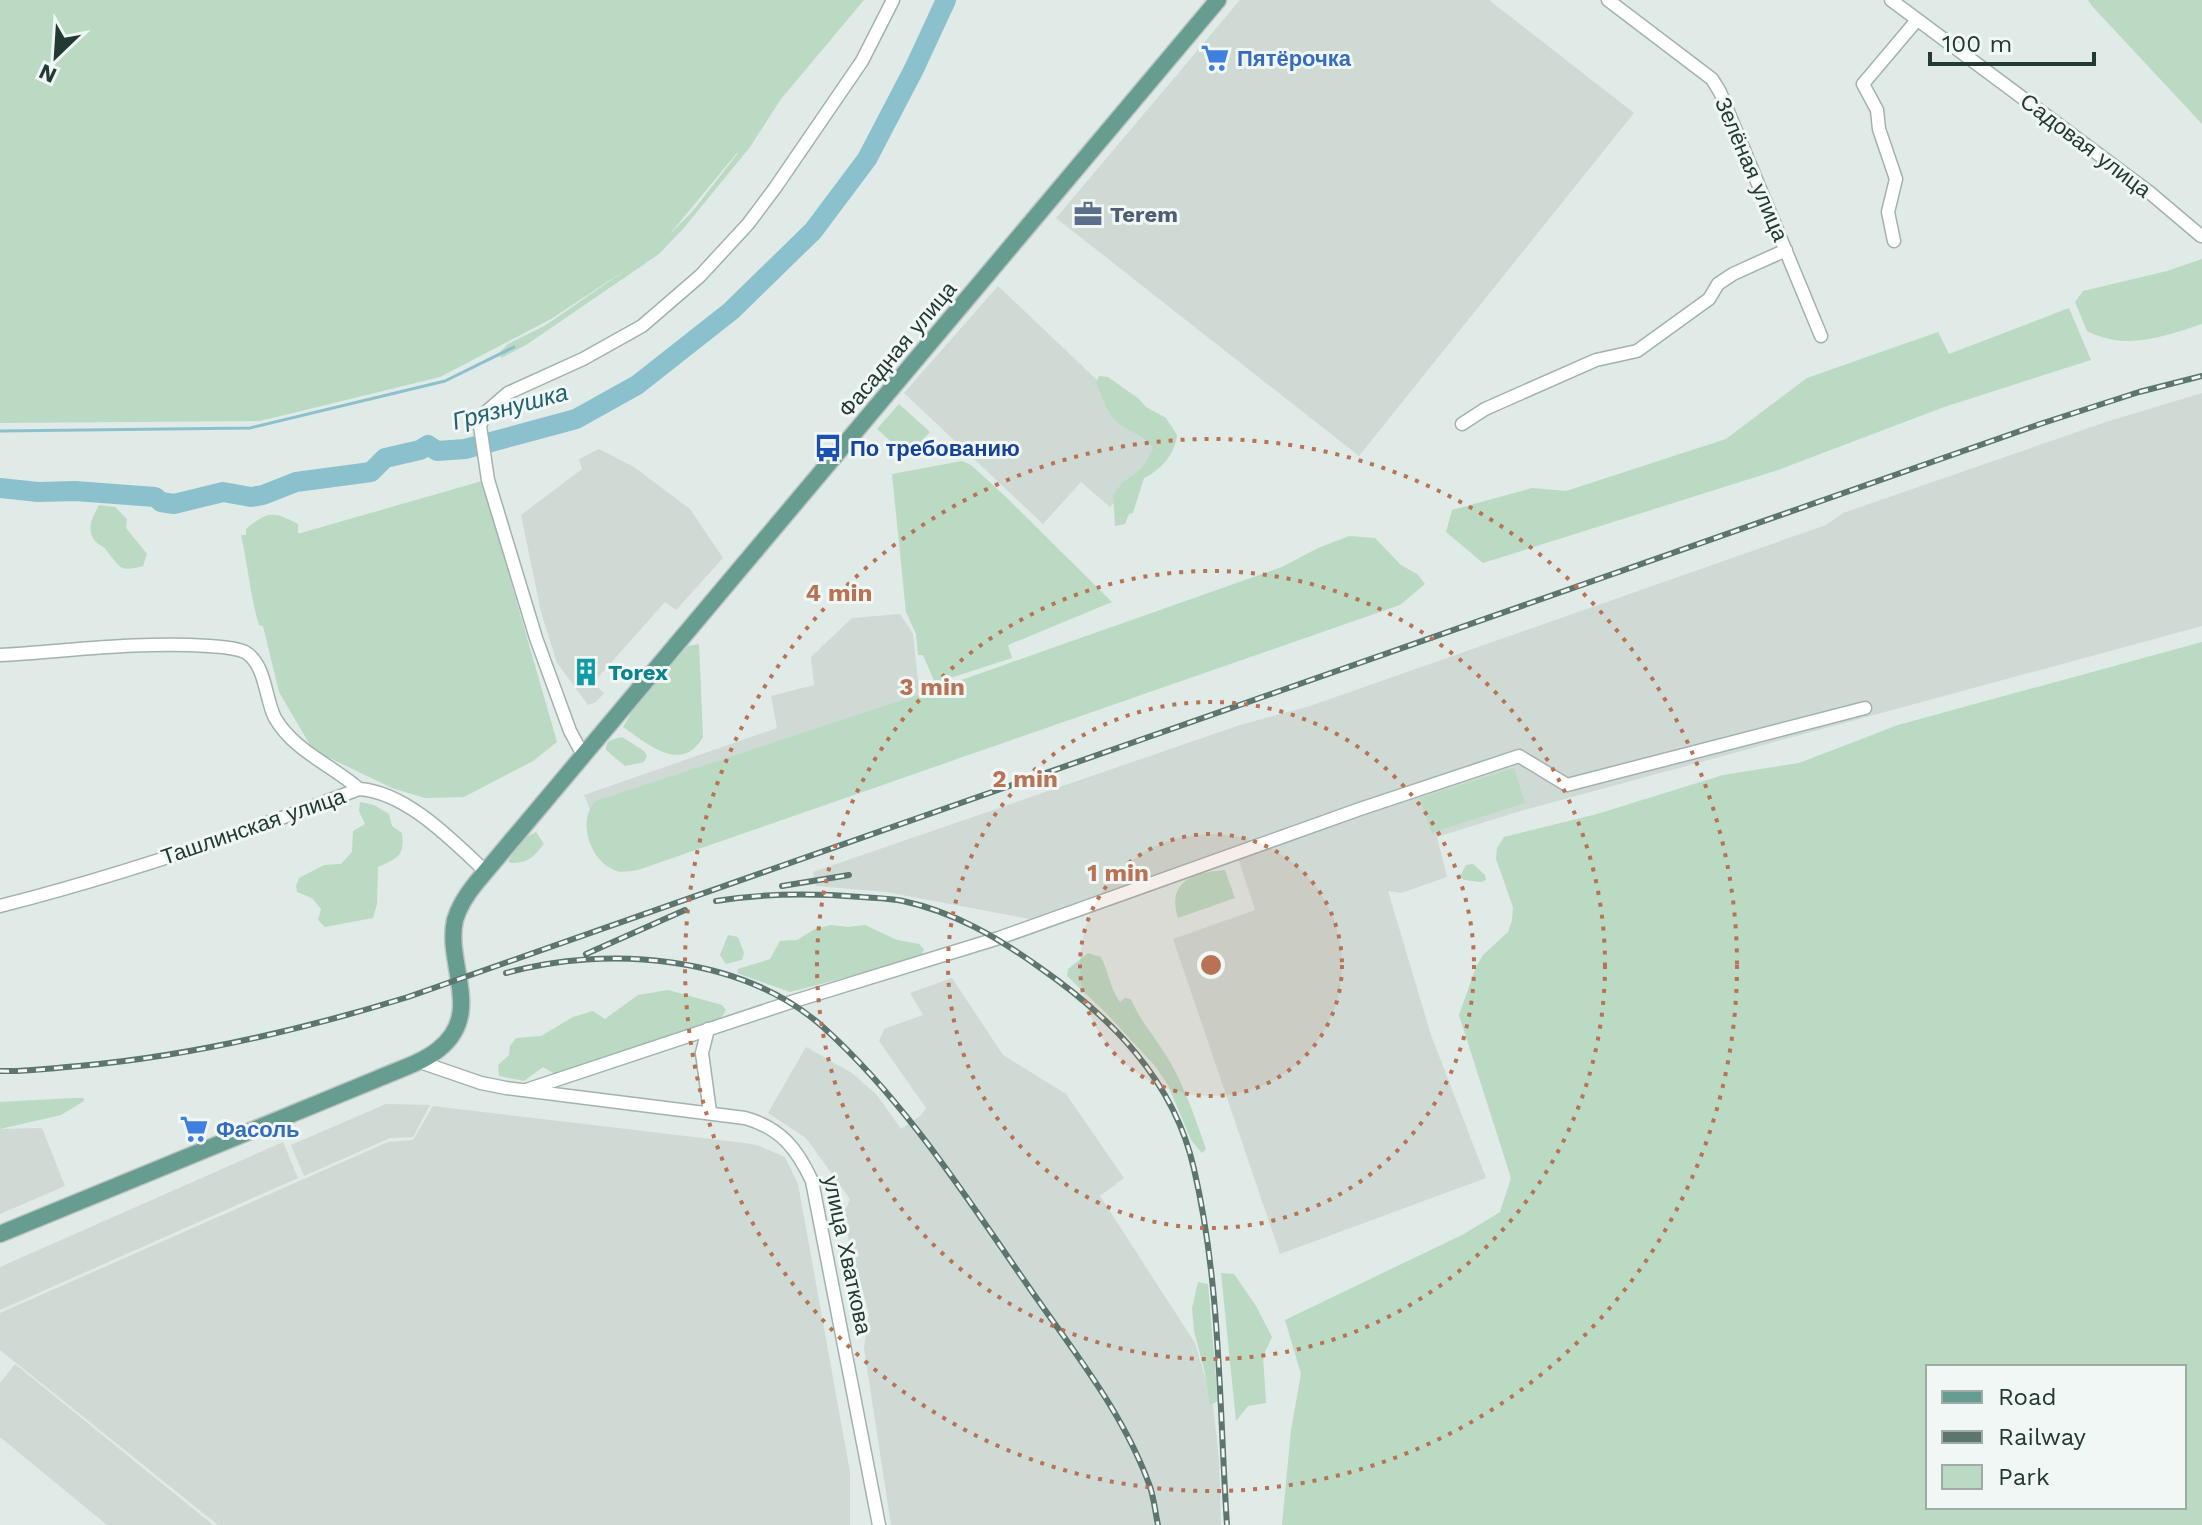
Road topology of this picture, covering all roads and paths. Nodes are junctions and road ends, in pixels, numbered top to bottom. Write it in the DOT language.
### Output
graph roads {
  1 [pos="893,0"];
  2 [pos="1218,0"];
  3 [pos="1608,0"];
  4 [pos="1891,0"];
  5 [pos="1917,20"];
  6 [pos="2201,236"];
  7 [pos="1894,241"];
  8 [pos="1786,250"];
  9 [pos="1821,336"];
  10 [pos="1462,424"];
  11 [pos="0,655"];
  12 [pos="1865,708"];
  13 [pos="583,755"];
  14 [pos="359,789"];
  15 [pos="485,871"];
  16 [pos="0,906"];
  17 [pos="708,1029"];
  18 [pos="417,1061"];
  19 [pos="526,1090"];
  20 [pos="710,1112"];
  21 [pos="0,1234"];
  22 [pos="879,1525"];
  1 -- 13 [label="street"];
  2 -- 13 [label="main road, Фасадная улица"];
  3 -- 8 [label="street, Зелёная улица"];
  4 -- 5 [label="street, Садовая улица"];
  5 -- 6 [label="street, Садовая улица"];
  5 -- 7 [label="street"];
  8 -- 9 [label="street, Зелёная улица"];
  8 -- 10 [label="street"];
  11 -- 14 [label="street"];
  12 -- 17 [label="street"];
  13 -- 15 [label="main road, Фасадная улица"];
  14 -- 15 [label="street, Ташлинская улица"];
  14 -- 16 [label="street, Ташлинская улица"];
  15 -- 18 [label="main road, Фасадная улица"];
  17 -- 19 [label="street"];
  17 -- 20 [label="street"];
  18 -- 19 [label="street, улица Хваткова"];
  18 -- 21 [label="main road, Фасадная улица"];
  19 -- 20 [label="street, улица Хваткова"];
  20 -- 22 [label="street, улица Хваткова"];
}
